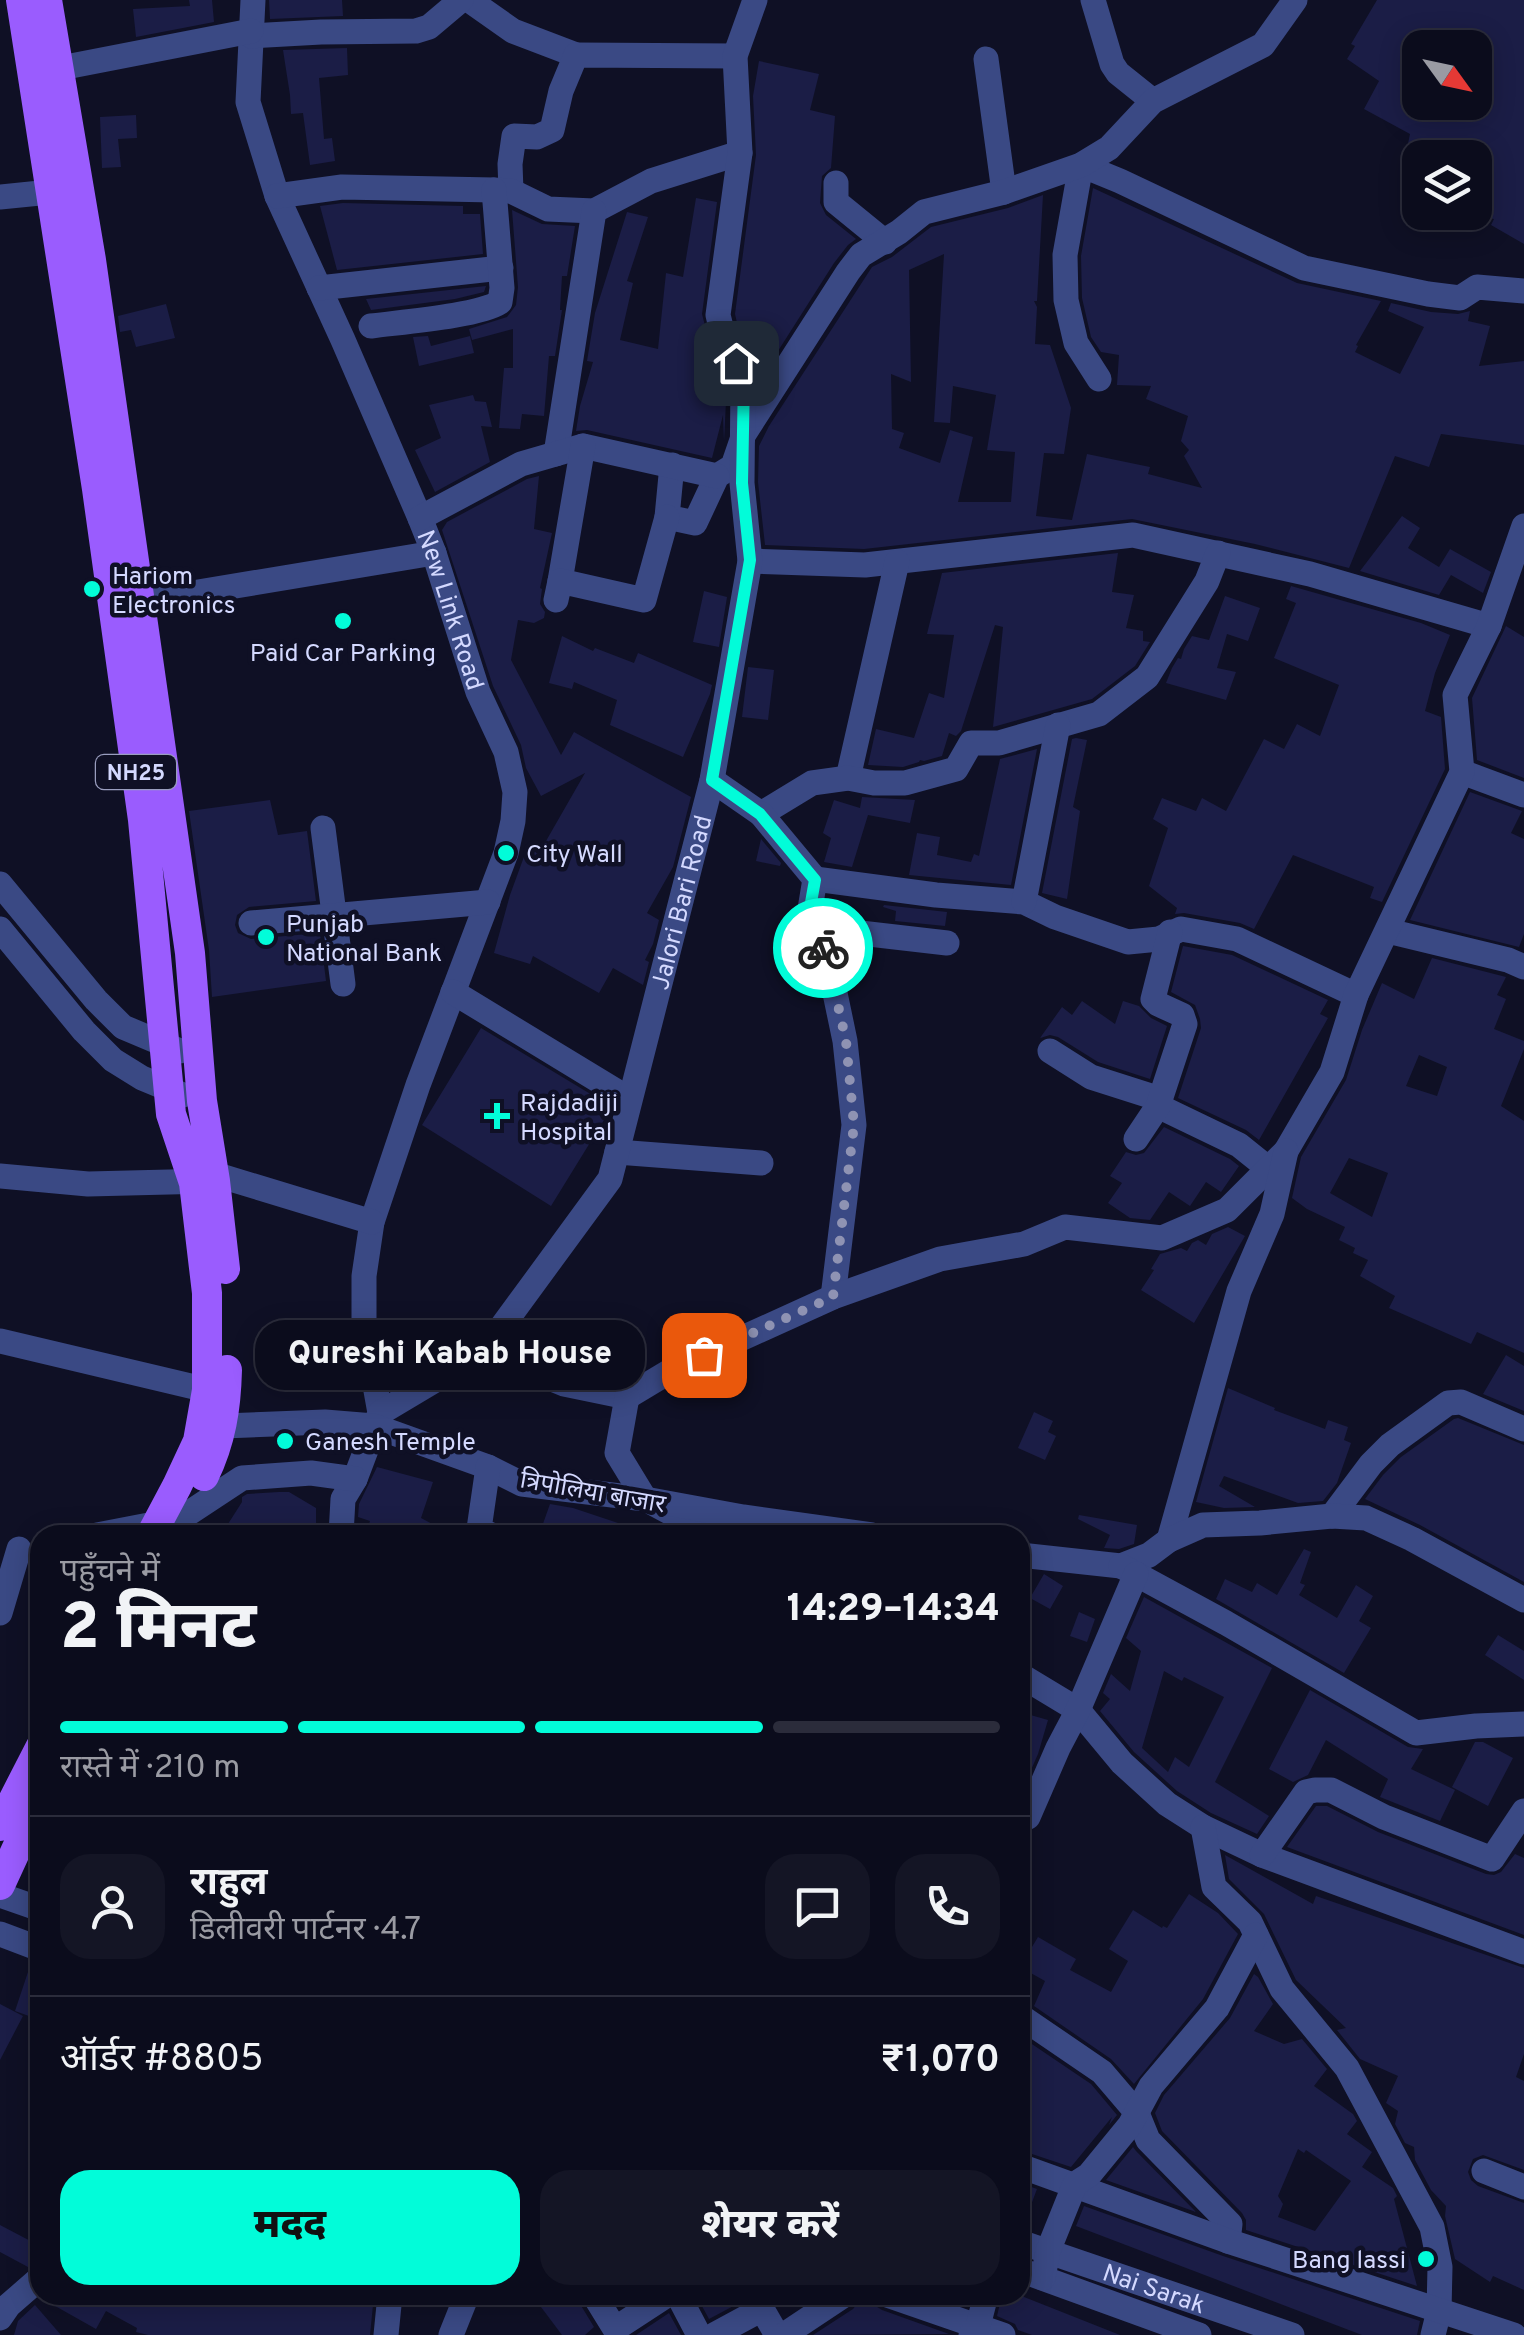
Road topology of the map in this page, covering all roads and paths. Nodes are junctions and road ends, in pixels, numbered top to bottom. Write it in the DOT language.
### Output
graph roads {
  1 [pos="21,0"];
  2 [pos="47,0"];
  3 [pos="253,0"];
  4 [pos="461,0"];
  5 [pos="469,0"];
  6 [pos="754,0"];
  7 [pos="1093,0"];
  8 [pos="1295,0"];
  9 [pos="251,34"];
  10 [pos="576,55"];
  11 [pos="734,56"];
  12 [pos="986,59"];
  13 [pos="46,71"];
  14 [pos="1153,101"];
  15 [pos="740,153"];
  16 [pos="1082,166"];
  17 [pos="836,183"];
  18 [pos="503,190"];
  19 [pos="50,192"];
  20 [pos="1004,192"];
  21 [pos="277,196"];
  22 [pos="0,197"];
  23 [pos="594,211"];
  24 [pos="885,242"];
  25 [pos="501,268"];
  26 [pos="319,288"];
  27 [pos="1524,292"];
  28 [pos="371,326"];
  29 [pos="1099,379"];
  30 [pos="744,434"];
  31 [pos="584,446"];
  32 [pos="556,454"];
  33 [pos="672,464"];
  34 [pos="717,476"];
  35 [pos="667,517"];
  36 [pos="420,518"];
  37 [pos="1524,526"];
  38 [pos="434,553"];
  39 [pos="1218,553"];
  40 [pos="750,560"];
  41 [pos="898,562"];
  42 [pos="138,602"];
  43 [pos="1489,626"];
  44 [pos="1058,725"];
  45 [pos="1462,772"];
  46 [pos="848,778"];
  47 [pos="712,780"];
  48 [pos="1524,794"];
  49 [pos="760,814"];
  50 [pos="323,828"];
  51 [pos="815,880"];
  52 [pos="0,884"];
  53 [pos="488,902"];
  54 [pos="1024,902"];
  55 [pos="334,916"];
  56 [pos="251,923"];
  57 [pos="816,928"];
  58 [pos="0,930"];
  59 [pos="1388,931"];
  60 [pos="1170,932"];
  61 [pos="946,942"];
  62 [pos="1523,962"];
  63 [pos="343,984"];
  64 [pos="453,992"];
  65 [pos="1356,995"];
  66 [pos="166,1047"];
  67 [pos="1050,1051"];
  68 [pos="198,1056"];
  69 [pos="168,1091"];
  70 [pos="630,1099"];
  71 [pos="202,1101"];
  72 [pos="1159,1102"];
  73 [pos="1136,1139"];
  74 [pos="616,1152"];
  75 [pos="1278,1160"];
  76 [pos="761,1162"];
  77 [pos="0,1176"];
  78 [pos="208,1179"];
  79 [pos="372,1222"];
  80 [pos="833,1297"];
  81 [pos="0,1341"];
  82 [pos="484,1350"];
  83 [pos="216,1392"];
  84 [pos="627,1397"];
  85 [pos="377,1419"];
  86 [pos="212,1424"];
  87 [pos="1524,1430"];
  88 [pos="488,1466"];
  89 [pos="354,1479"];
  90 [pos="645,1500"];
  91 [pos="1332,1516"];
  92 [pos="167,1525"];
  93 [pos="170,1525"];
  94 [pos="342,1525"];
  95 [pos="481,1525"];
  96 [pos="693,1525"];
  97 [pos="801,1525"];
  98 [pos="1169,1540"];
  99 [pos="20,1549"];
  100 [pos="1030,1556"];
  101 [pos="1128,1570"];
  102 [pos="1524,1600"];
  103 [pos="0,1612"];
  104 [pos="1030,1681"];
  105 [pos="1078,1710"];
  106 [pos="1524,1724"];
  107 [pos="30,1794"];
  108 [pos="1524,1811"];
  109 [pos="1030,1812"];
  110 [pos="1203,1826"];
  111 [pos="22,1830"];
  112 [pos="1262,1855"];
  113 [pos="0,1884"];
  114 [pos="0,1895"];
  115 [pos="30,1905"];
  116 [pos="0,1934"];
  117 [pos="1256,1935"];
  118 [pos="30,1945"];
  119 [pos="1524,1952"];
  120 [pos="1030,2023"];
  121 [pos="1136,2113"];
  122 [pos="1030,2169"];
  123 [pos="1484,2171"];
  124 [pos="1075,2184"];
  125 [pos="1524,2187"];
  126 [pos="1228,2240"];
  127 [pos="1030,2245"];
  128 [pos="1048,2251"];
  129 [pos="1032,2274"];
  130 [pos="30,2287"];
  131 [pos="389,2305"];
  132 [pos="463,2305"];
  133 [pos="651,2305"];
  134 [pos="683,2305"];
  135 [pos="828,2305"];
  136 [pos="912,2305"];
  137 [pos="983,2305"];
  138 [pos="0,2318"];
  139 [pos="1436,2323"];
  140 [pos="601,2329"];
  141 [pos="975,2330"];
  142 [pos="386,2335"];
  143 [pos="451,2335"];
  144 [pos="699,2335"];
  145 [pos="714,2335"];
  146 [pos="781,2335"];
  147 [pos="1003,2335"];
  148 [pos="1199,2335"];
  149 [pos="1292,2335"];
  150 [pos="1514,2335"];
  1 -- 13 [label="main road, NH25"];
  2 -- 13 [label="main road, NH25"];
  3 -- 9 [label="street, New Link Road"];
  4 -- 9 [label="street"];
  5 -- 10 [label="street"];
  6 -- 11 [label="street, Jalori Bari Road"];
  7 -- 14 [label="street"];
  8 -- 14 [label="street"];
  9 -- 13 [label="street"];
  9 -- 21 [label="street, New Link Road"];
  10 -- 11 [label="street"];
  10 -- 18 [label="street"];
  11 -- 15 [label="street, Jalori Bari Road"];
  12 -- 20 [label="street"];
  13 -- 19 [label="main road, NH25"];
  13 -- 42 [label="main road, NH25"];
  14 -- 16 [label="street"];
  15 -- 23 [label="street"];
  15 -- 30 [label="street, Jalori Bari Road"];
  16 -- 20 [label="street"];
  16 -- 27 [label="street"];
  16 -- 29 [label="street"];
  17 -- 24 [label="street"];
  18 -- 21 [label="street"];
  18 -- 23 [label="street"];
  18 -- 25 [label="street"];
  19 -- 22 [label="street"];
  19 -- 66 [label="main road, NH25"];
  20 -- 24 [label="street"];
  21 -- 26 [label="street, New Link Road"];
  23 -- 32 [label="street"];
  24 -- 30 [label="street"];
  25 -- 26 [label="street"];
  25 -- 28 [label="street"];
  26 -- 36 [label="street, New Link Road"];
  30 -- 34 [label="street"];
  30 -- 40 [label="street, Jalori Bari Road"];
  31 -- 32 [label="street"];
  31 -- 33 [label="street"];
  31 -- 35 [label="street"];
  32 -- 36 [label="street"];
  33 -- 34 [label="street"];
  33 -- 35 [label="street"];
  34 -- 35 [label="street"];
  36 -- 38 [label="street, New Link Road"];
  37 -- 43 [label="street"];
  38 -- 42 [label="street"];
  38 -- 53 [label="street, New Link Road"];
  39 -- 41 [label="street"];
  39 -- 43 [label="street"];
  39 -- 44 [label="street"];
  40 -- 41 [label="street"];
  40 -- 47 [label="street, Jalori Bari Road"];
  41 -- 46 [label="street"];
  42 -- 68 [label="main road, NH25"];
  43 -- 45 [label="street"];
  44 -- 46 [label="street"];
  44 -- 54 [label="street"];
  45 -- 48 [label="street"];
  45 -- 59 [label="street"];
  46 -- 49 [label="street"];
  47 -- 49 [label="street"];
  47 -- 70 [label="street, Jalori Bari Road"];
  49 -- 51 [label="street"];
  50 -- 55 [label="street"];
  51 -- 54 [label="street"];
  51 -- 57 [label="street"];
  52 -- 66 [label="street"];
  53 -- 55 [label="street"];
  53 -- 64 [label="street, New Link Road"];
  54 -- 60 [label="street"];
  55 -- 56 [label="street"];
  55 -- 63 [label="street"];
  57 -- 61 [label="street"];
  57 -- 80 [label="street"];
  58 -- 69 [label="street"];
  59 -- 62 [label="street"];
  59 -- 65 [label="street"];
  60 -- 65 [label="street"];
  60 -- 72 [label="street"];
  64 -- 70 [label="street"];
  64 -- 79 [label="street, New Link Road"];
  65 -- 75 [label="street"];
  66 -- 68 [label="street"];
  66 -- 69 [label="main road, NH25"];
  67 -- 72 [label="street"];
  68 -- 71 [label="main road, NH25"];
  69 -- 71 [label="street"];
  69 -- 78 [label="main road, NH25"];
  70 -- 74 [label="street, Jalori Bari Road"];
  71 -- 78 [label="main road, NH25"];
  72 -- 73 [label="street"];
  72 -- 75 [label="street"];
  74 -- 76 [label="street"];
  74 -- 82 [label="street, Jalori Bari Road"];
  75 -- 80 [label="street"];
  75 -- 98 [label="street"];
  77 -- 78 [label="street"];
  78 -- 79 [label="street"];
  78 -- 83 [label="main road, NH25"];
  79 -- 85 [label="street, New Link Road"];
  80 -- 84 [label="street"];
  81 -- 83 [label="street"];
  82 -- 84 [label="street"];
  82 -- 85 [label="street, Jalori Bari Road"];
  83 -- 86 [label="main road, NH25"];
  84 -- 90 [label="street"];
  85 -- 86 [label="street, त्रिपोलिया बाजार"];
  85 -- 88 [label="street, त्रिपोलिया बाजार"];
  85 -- 89 [label="street"];
  86 -- 92 [label="main road, NH25"];
  87 -- 91 [label="street"];
  88 -- 90 [label="street, त्रिपोलिया बाजार"];
  88 -- 95 [label="street"];
  89 -- 93 [label="street"];
  89 -- 94 [label="street"];
  90 -- 96 [label="street"];
  90 -- 97 [label="street, त्रिपोलिया बाजार"];
  91 -- 98 [label="street"];
  91 -- 102 [label="street"];
  98 -- 101 [label="street"];
  99 -- 103 [label="street"];
  100 -- 101 [label="street"];
  101 -- 105 [label="street"];
  101 -- 106 [label="street"];
  104 -- 105 [label="street"];
  105 -- 109 [label="street"];
  105 -- 110 [label="street"];
  107 -- 111 [label="main road"];
  108 -- 112 [label="street"];
  110 -- 112 [label="street"];
  110 -- 117 [label="street"];
  111 -- 113 [label="main road"];
  112 -- 119 [label="street"];
  114 -- 115 [label="street"];
  116 -- 118 [label="street"];
  117 -- 121 [label="street"];
  117 -- 139 [label="street"];
  120 -- 121 [label="street"];
  121 -- 124 [label="street"];
  121 -- 126 [label="street"];
  122 -- 124 [label="street"];
  123 -- 125 [label="street"];
  124 -- 126 [label="street"];
  124 -- 128 [label="street"];
  126 -- 139 [label="street"];
  127 -- 128 [label="street, Nai Sarak"];
  128 -- 129 [label="street"];
  128 -- 149 [label="street, Nai Sarak"];
  129 -- 148 [label="street"];
  130 -- 138 [label="street"];
  131 -- 142 [label="street"];
  132 -- 143 [label="street"];
  133 -- 140 [label="street"];
  134 -- 144 [label="street"];
  135 -- 146 [label="street"];
  136 -- 141 [label="street"];
  137 -- 141 [label="street"];
  139 -- 150 [label="street"];
  141 -- 147 [label="street"];
  145 -- 146 [label="street"];
}
